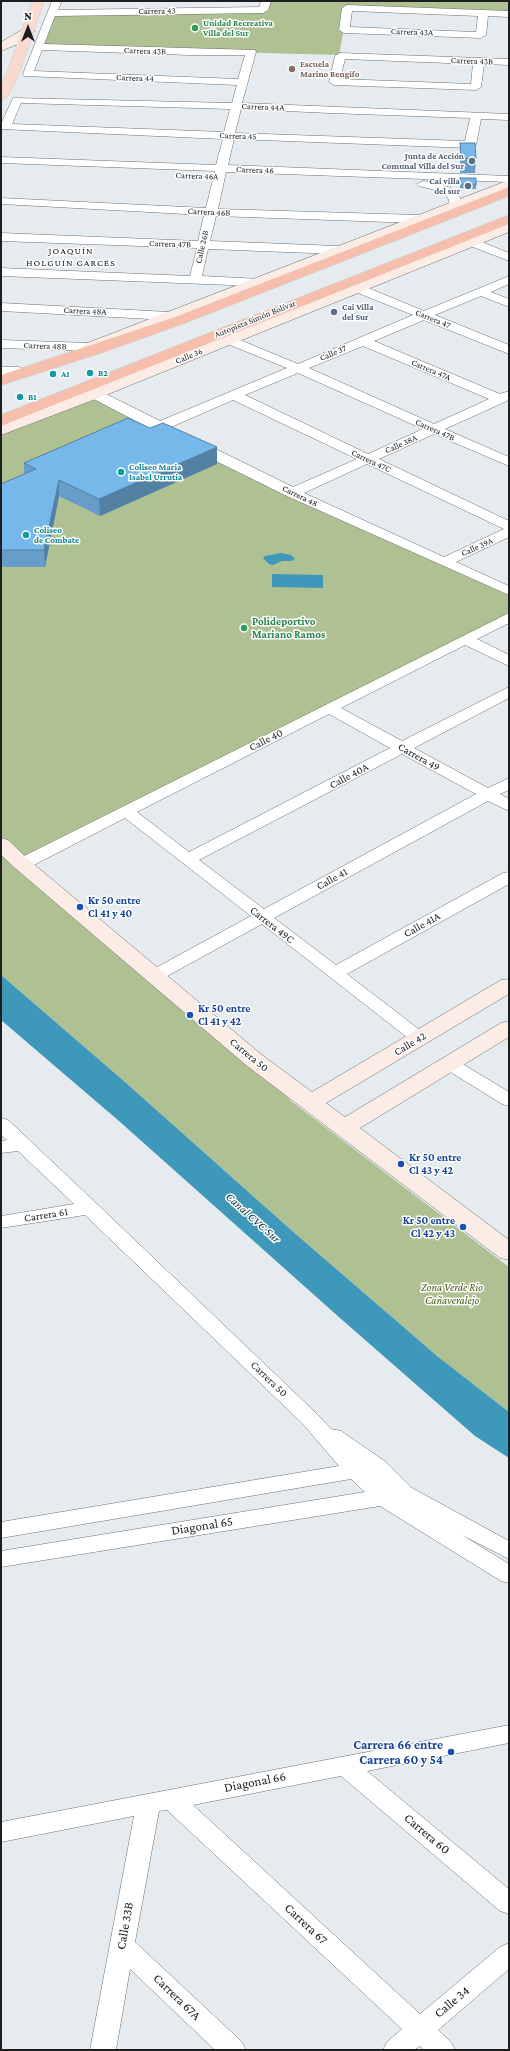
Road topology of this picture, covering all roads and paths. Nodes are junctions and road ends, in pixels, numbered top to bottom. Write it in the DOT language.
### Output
graph roads {
  1 [pos="38,1"];
  2 [pos="57,1"];
  3 [pos="264,5"];
  4 [pos="51,13"];
  5 [pos="483,13"];
  6 [pos="509,14"];
  7 [pos="29,30"];
  8 [pos="1,47"];
  9 [pos="39,47"];
  10 [pos="251,52"];
  11 [pos="479,61"];
  12 [pos="509,62"];
  13 [pos="243,82"];
  14 [pos="1,96"];
  15 [pos="237,106"];
  16 [pos="476,115"];
  17 [pos="509,116"];
  18 [pos="327,119"];
  19 [pos="5,127"];
  20 [pos="229,136"];
  21 [pos="322,139"];
  22 [pos="1,160"];
  23 [pos="1,170"];
  24 [pos="220,173"];
  25 [pos="509,179"];
  26 [pos="509,184"];
  27 [pos="509,191"];
  28 [pos="1,201"];
  29 [pos="455,205"];
  30 [pos="211,212"];
  31 [pos="418,219"];
  32 [pos="508,222"];
  33 [pos="384,236"];
  34 [pos="1,237"];
  35 [pos="472,242"];
  36 [pos="203,245"];
  37 [pos="338,250"];
  38 [pos="509,257"];
  39 [pos="1,272"];
  40 [pos="195,280"];
  41 [pos="509,280"];
  42 [pos="256,282"];
  43 [pos="357,288"];
  44 [pos="481,292"];
  45 [pos="509,303"];
  46 [pos="1,307"];
  47 [pos="424,315"];
  48 [pos="169,316"];
  49 [pos="229,340"];
  50 [pos="363,341"];
  51 [pos="1,344"];
  52 [pos="89,347"];
  53 [pos="509,350"];
  54 [pos="298,368"];
  55 [pos="1,371"];
  56 [pos="19,371"];
  57 [pos="1,379"];
  58 [pos="95,394"];
  59 [pos="233,396"];
  60 [pos="504,397"];
  61 [pos="1,421"];
  62 [pos="158,427"];
  63 [pos="434,429"];
  64 [pos="1,430"];
  65 [pos="367,459"];
  66 [pos="509,462"];
  67 [pos="292,493"];
  68 [pos="509,526"];
  69 [pos="509,532"];
  70 [pos="444,562"];
  71 [pos="509,591"];
  72 [pos="509,617"];
  73 [pos="465,639"];
  74 [pos="509,661"];
  75 [pos="509,692"];
  76 [pos="329,708"];
  77 [pos="402,748"];
  78 [pos="509,783"];
  79 [pos="488,794"];
  80 [pos="509,806"];
  81 [pos="126,811"];
  82 [pos="1,844"];
  83 [pos="188,859"];
  84 [pos="22,864"];
  85 [pos="509,877"];
  86 [pos="262,917"];
  87 [pos="336,973"];
  88 [pos="154,976"];
  89 [pos="509,984"];
  90 [pos="509,1028"];
  91 [pos="419,1038"];
  92 [pos="450,1064"];
  93 [pos="509,1100"];
  94 [pos="310,1103"];
  95 [pos="1,1124"];
  96 [pos="344,1128"];
  97 [pos="22,1144"];
  98 [pos="1,1147"];
  99 [pos="90,1208"];
  100 [pos="1,1222"];
  101 [pos="509,1252"];
  102 [pos="310,1419"];
  103 [pos="378,1467"];
  104 [pos="356,1471"];
  105 [pos="404,1494"];
  106 [pos="383,1497"];
  107 [pos="1,1530"];
  108 [pos="509,1551"];
  109 [pos="1,1559"];
  110 [pos="509,1575"];
  111 [pos="509,1734"];
  112 [pos="344,1765"];
  113 [pos="159,1800"];
  114 [pos="1,1832"];
  115 [pos="509,1904"];
  116 [pos="122,1945"];
  117 [pos="509,1954"];
  118 [pos="419,2030"];
  119 [pos="103,2050"];
  120 [pos="233,2050"];
  121 [pos="396,2050"];
  122 [pos="442,2050"];
  1 -- 7 [label="main road"];
  2 -- 4 [label="street"];
  3 -- 4 [label="street, Carrera 43"];
  4 -- 9 [label="street"];
  5 -- 5 [label="street, Carrera 43A"];
  5 -- 6 [label="street"];
  7 -- 8 [label="street"];
  7 -- 14 [label="main road"];
  9 -- 10 [label="street, Carrera 43B"];
  9 -- 13 [label="street, Carrera 44"];
  10 -- 13 [label="street, Calle 26B"];
  11 -- 11 [label="street, Carrera 43B"];
  11 -- 12 [label="street, Carrera 43B"];
  13 -- 15 [label="street, Calle 26B"];
  15 -- 18 [label="street, Carrera 44A"];
  15 -- 19 [label="street, Carrera 44A"];
  15 -- 20 [label="street, Calle 26B"];
  16 -- 17 [label="street, Carrera 44A"];
  16 -- 18 [label="street, Carrera 44A"];
  16 -- 21 [label="street, Carrera 45"];
  18 -- 21 [label="street"];
  19 -- 20 [label="street, Carrera 45"];
  20 -- 21 [label="street, Carrera 45"];
  20 -- 24 [label="street, Calle 26B"];
  22 -- 24 [label="street, Carrera 46"];
  23 -- 24 [label="street, Carrera 46A"];
  24 -- 25 [label="street, Carrera 46"];
  24 -- 29 [label="street, Carrera 46A"];
  24 -- 30 [label="street, Calle 26B"];
  26 -- 29 [label="street"];
  27 -- 33 [label="highway"];
  28 -- 30 [label="street, Carrera 46B"];
  29 -- 31 [label="street"];
  30 -- 31 [label="street, Carrera 46B"];
  30 -- 36 [label="street, Calle 26B"];
  31 -- 33 [label="street"];
  32 -- 35 [label="street, Calle 36"];
  32 -- 61 [label="highway, Autopista Simón Bolívar"];
  33 -- 37 [label="street"];
  33 -- 57 [label="highway"];
  34 -- 36 [label="street, Carrera 47B"];
  35 -- 38 [label="street"];
  35 -- 43 [label="street, Calle 36"];
  36 -- 37 [label="street, Carrera 47B"];
  36 -- 40 [label="street, Calle 26B"];
  37 -- 42 [label="street"];
  39 -- 40 [label="street"];
  40 -- 42 [label="street"];
  41 -- 44 [label="street, Calle 37"];
  42 -- 48 [label="street"];
  43 -- 47 [label="street, Carrera 47"];
  43 -- 49 [label="street, Calle 36"];
  44 -- 45 [label="street"];
  44 -- 47 [label="street, Calle 37"];
  46 -- 48 [label="street, Carrera 48A"];
  47 -- 50 [label="street, Calle 37"];
  47 -- 53 [label="street, Carrera 47"];
  48 -- 52 [label="street"];
  49 -- 54 [label="street, Carrera 47B"];
  49 -- 58 [label="street, Calle 36"];
  50 -- 54 [label="street, Calle 37"];
  50 -- 60 [label="street, Carrera 47A"];
  51 -- 52 [label="street, Carrera 48B"];
  52 -- 56 [label="street"];
  54 -- 59 [label="street, Calle 37"];
  54 -- 63 [label="street, Carrera 47B"];
  55 -- 56 [label="street"];
  56 -- 57 [label="street"];
  58 -- 62 [label="street, Carrera 48"];
  58 -- 64 [label="street, Calle 36"];
  59 -- 62 [label="street, Calle 37"];
  59 -- 65 [label="street, Carrera 47C"];
  60 -- 63 [label="street, Calle 38A"];
  62 -- 67 [label="street, Carrera 48"];
  63 -- 65 [label="street, Calle 38A"];
  63 -- 66 [label="street, Carrera 47B"];
  65 -- 67 [label="street, Calle 38A"];
  65 -- 68 [label="street, Carrera 47C"];
  67 -- 70 [label="street, Carrera 48"];
  69 -- 70 [label="street, Calle 39A"];
  70 -- 71 [label="street, Carrera 48"];
  72 -- 73 [label="street, Calle 40"];
  73 -- 74 [label="street"];
  73 -- 76 [label="street, Calle 40"];
  75 -- 77 [label="street, Calle 40A"];
  76 -- 77 [label="street, Carrera 49"];
  76 -- 81 [label="street, Calle 40"];
  77 -- 79 [label="street, Carrera 49"];
  77 -- 83 [label="street, Calle 40A"];
  78 -- 79 [label="street, Calle 41"];
  79 -- 80 [label="street, Carrera 49"];
  79 -- 86 [label="street, Calle 41"];
  81 -- 83 [label="street, Carrera 49C"];
  81 -- 84 [label="street, Calle 40"];
  82 -- 84 [label="street, Carrera 50"];
  83 -- 86 [label="street, Carrera 49C"];
  84 -- 88 [label="street, Carrera 50"];
  85 -- 87 [label="street, Calle 41A"];
  86 -- 87 [label="street, Carrera 49C"];
  86 -- 88 [label="street, Calle 41"];
  87 -- 91 [label="street, Carrera 49C"];
  88 -- 94 [label="street, Carrera 50"];
  89 -- 91 [label="street, Calle 42"];
  90 -- 92 [label="street"];
  91 -- 94 [label="street, Calle 42"];
  92 -- 93 [label="street"];
  92 -- 96 [label="street"];
  94 -- 96 [label="street, Carrera 50"];
  95 -- 97 [label="street, Carrera 50"];
  96 -- 101 [label="street, Carrera 50"];
  97 -- 98 [label="street"];
  97 -- 99 [label="street, Carrera 50"];
  99 -- 100 [label="street, Carrera 61"];
  99 -- 102 [label="street, Carrera 50"];
  102 -- 103 [label="street, Carrera 50"];
  102 -- 104 [label="street, Carrera 50"];
  103 -- 104 [label="street"];
  103 -- 105 [label="street, Carrera 50"];
  104 -- 106 [label="street, Carrera 50"];
  104 -- 107 [label="street"];
  105 -- 106 [label="street, Diagonal 65"];
  105 -- 108 [label="street, Carrera 50"];
  106 -- 109 [label="street, Diagonal 65"];
  106 -- 110 [label="street, Carrera 50"];
  111 -- 112 [label="street, Diagonal 66"];
  112 -- 113 [label="street, Diagonal 66"];
  112 -- 115 [label="street, Carrera 60"];
  113 -- 114 [label="street, Diagonal 66"];
  113 -- 116 [label="street, Calle 33B"];
  113 -- 118 [label="street, Carrera 67"];
  116 -- 119 [label="street, Calle 33B"];
  116 -- 120 [label="street, Carrera 67A"];
  117 -- 118 [label="street, Calle 34"];
  118 -- 121 [label="street, Calle 34"];
  118 -- 122 [label="street, Carrera 67"];
}
